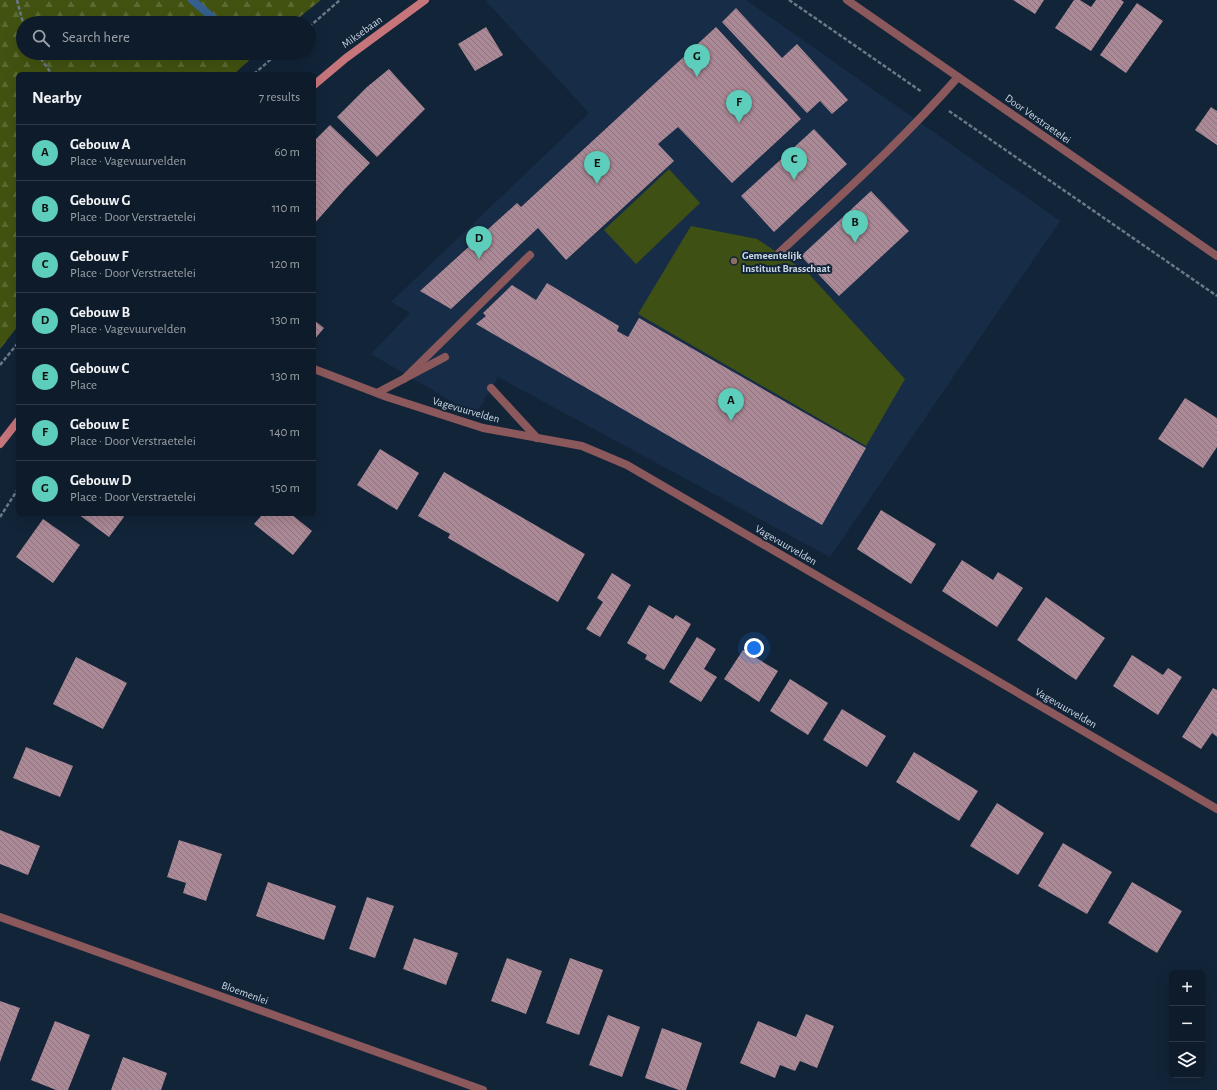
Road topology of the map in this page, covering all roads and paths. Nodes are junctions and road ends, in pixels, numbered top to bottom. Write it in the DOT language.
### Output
graph roads {
  1 [pos="17,0"];
  2 [pos="340,0"];
  3 [pos="426,0"];
  4 [pos="789,0"];
  5 [pos="847,0"];
  6 [pos="21,16"];
  7 [pos="316,20"];
  8 [pos="42,60"];
  9 [pos="270,60"];
  10 [pos="50,72"];
  11 [pos="256,72"];
  12 [pos="958,77"];
  13 [pos="316,83"];
  14 [pos="936,102"];
  15 [pos="779,253"];
  16 [pos="530,255"];
  17 [pos="1217,256"];
  18 [pos="1217,296"];
  19 [pos="16,345"];
  20 [pos="445,357"];
  21 [pos="0,365"];
  22 [pos="316,370"];
  23 [pos="404,379"];
  24 [pos="491,388"];
  25 [pos="377,393"];
  26 [pos="16,424"];
  27 [pos="537,438"];
  28 [pos="0,444"];
  29 [pos="16,492"];
  30 [pos="0,517"];
  31 [pos="1217,809"];
  32 [pos="0,917"];
  33 [pos="483,1090"];
  1 -- 6 [label="path"];
  2 -- 7 [label="path"];
  3 -- 13 [label="main road, Miksebaan"];
  4 -- 14 [label="path"];
  5 -- 12 [label="street, Door Verstraetelei"];
  8 -- 10 [label="path"];
  9 -- 11 [label="path"];
  12 -- 14 [label="street"];
  12 -- 17 [label="street, Door Verstraetelei"];
  14 -- 15 [label="street"];
  14 -- 18 [label="path"];
  16 -- 23 [label="street"];
  19 -- 21 [label="path"];
  20 -- 23 [label="street"];
  22 -- 25 [label="street, Vagevuurvelden"];
  23 -- 25 [label="street"];
  24 -- 27 [label="street"];
  25 -- 27 [label="street, Vagevuurvelden"];
  26 -- 28 [label="main road"];
  27 -- 31 [label="street, Vagevuurvelden"];
  29 -- 30 [label="path"];
  32 -- 33 [label="street, Bloemenlei"];
}
